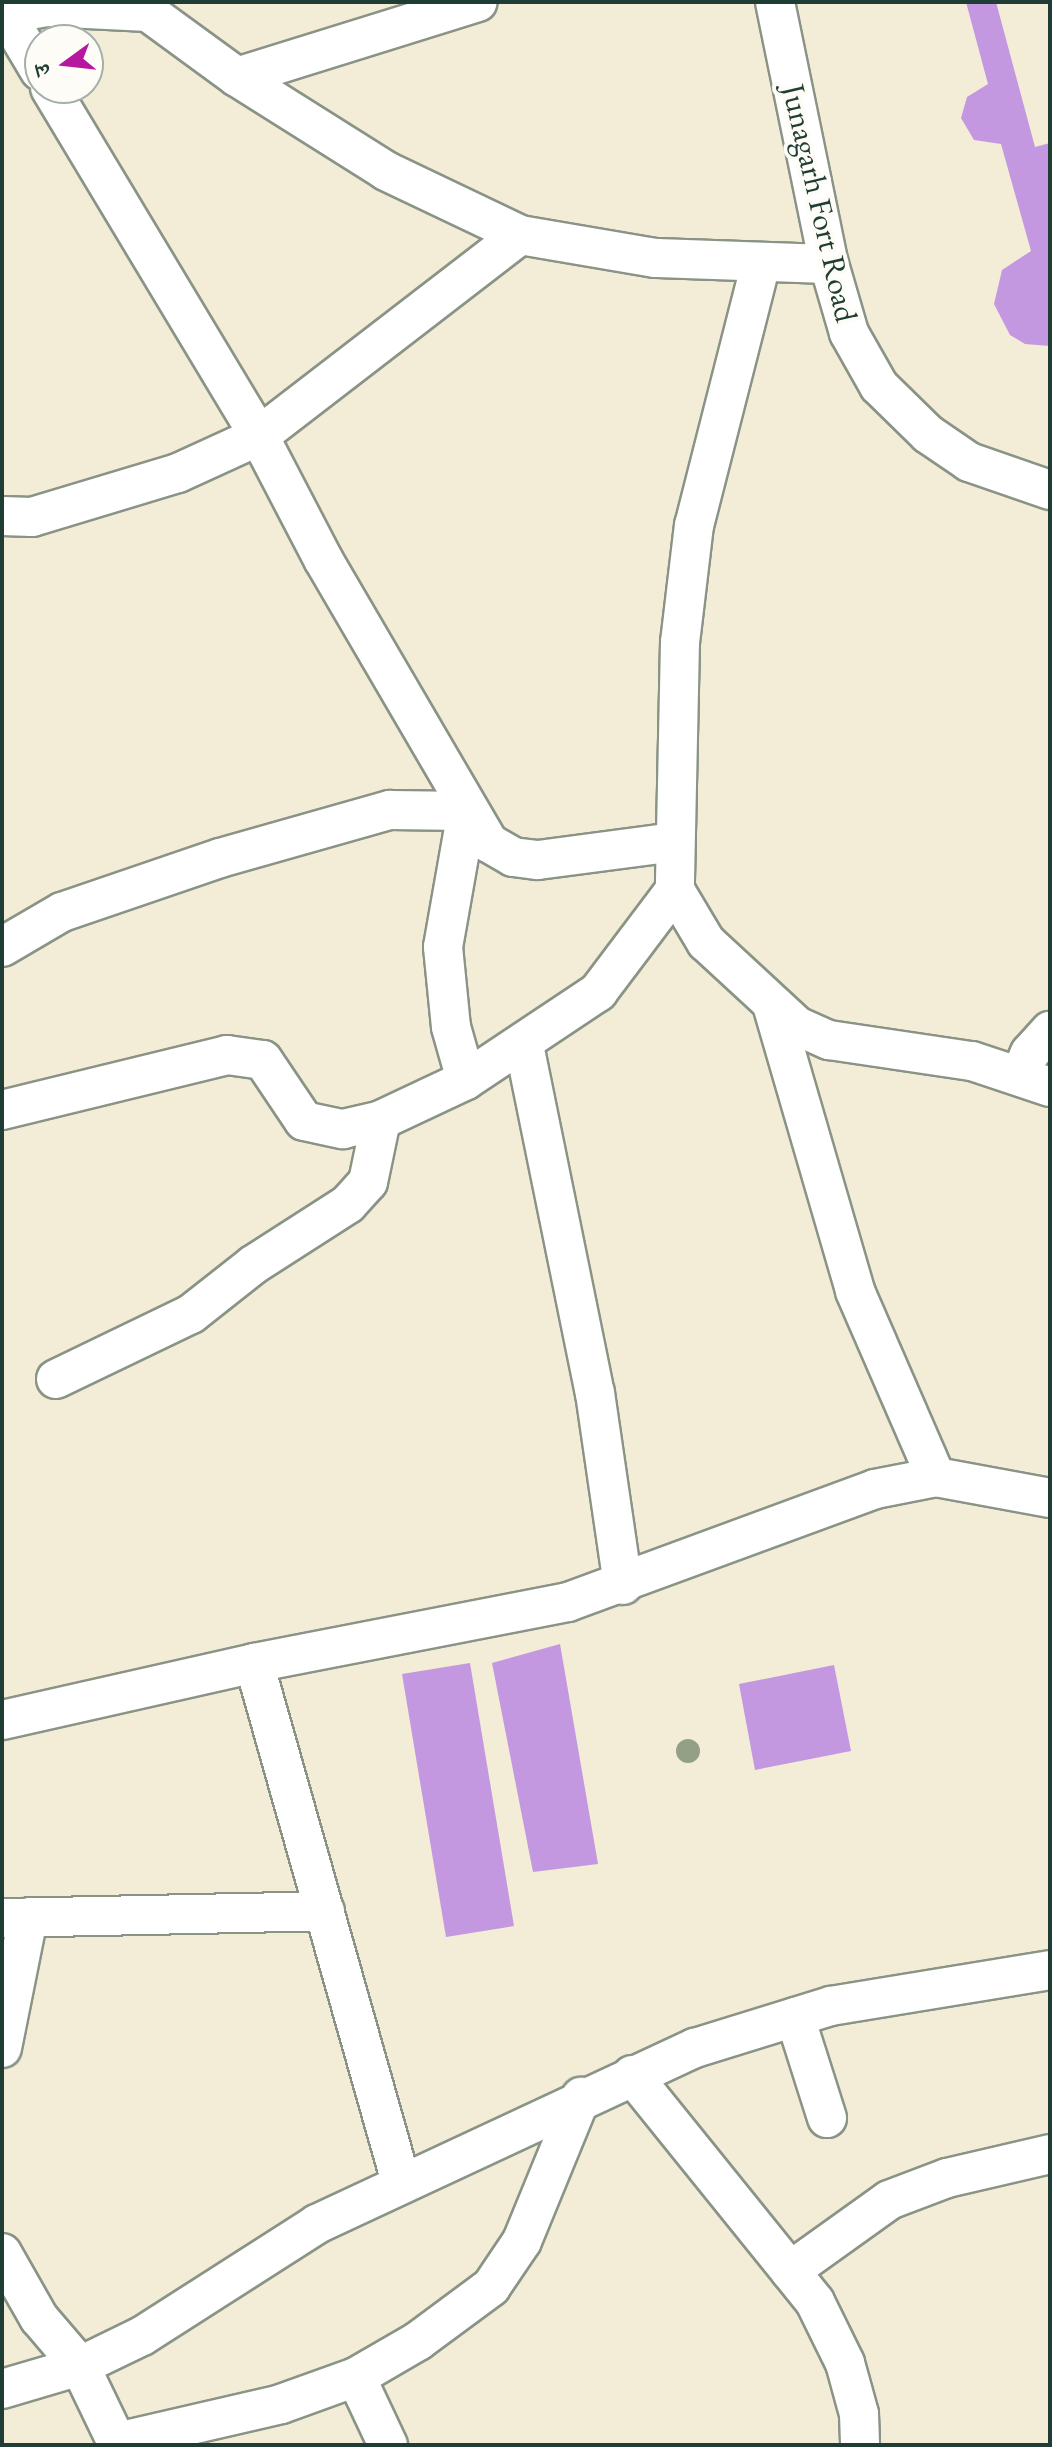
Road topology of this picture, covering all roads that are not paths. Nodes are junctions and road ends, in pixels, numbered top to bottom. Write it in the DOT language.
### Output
graph roads {
  1 [pos="478,2"];
  2 [pos="775,2"];
  3 [pos="147,7"];
  4 [pos="4,15"];
  5 [pos="24,46"];
  6 [pos="237,77"];
  7 [pos="60,104"];
  8 [pos="520,235"];
  9 [pos="761,263"];
  10 [pos="829,264"];
  11 [pos="259,436"];
  12 [pos="1050,490"];
  13 [pos="2,516"];
  14 [pos="467,811"];
  15 [pos="674,842"];
  16 [pos="675,890"];
  17 [pos="2,947"];
  18 [pos="773,1008"];
  19 [pos="1050,1031"];
  20 [pos="524,1045"];
  21 [pos="466,1080"];
  22 [pos="1035,1082"];
  23 [pos="2,1110"];
  24 [pos="381,1120"];
  25 [pos="56,1379"];
  26 [pos="936,1477"];
  27 [pos="1050,1498"];
  28 [pos="623,1585"];
  29 [pos="254,1663"];
  30 [pos="2,1720"];
  31 [pos="325,1911"];
  32 [pos="15,1918"];
  33 [pos="1050,1970"];
  34 [pos="795,2017"];
  35 [pos="2,2048"];
  36 [pos="632,2075"];
  37 [pos="581,2097"];
  38 [pos="827,2118"];
  39 [pos="1050,2154"];
  40 [pos="401,2182"];
  41 [pos="4,2263"];
  42 [pos="790,2271"];
  43 [pos="80,2366"];
  44 [pos="356,2377"];
  45 [pos="2,2389"];
  46 [pos="117,2444"];
  47 [pos="388,2445"];
  48 [pos="860,2445"];
  1 -- 6 [label="street"];
  2 -- 10 [label="street, Junagarh Fort Road"];
  3 -- 4 [label="street"];
  3 -- 6 [label="street"];
  4 -- 5 [label="street"];
  6 -- 8 [label="street"];
  7 -- 11 [label="street"];
  8 -- 9 [label="street"];
  8 -- 11 [label="street"];
  9 -- 10 [label="street"];
  9 -- 15 [label="street"];
  10 -- 12 [label="street, Junagarh Fort Road"];
  11 -- 13 [label="street"];
  11 -- 14 [label="street"];
  14 -- 15 [label="street"];
  14 -- 17 [label="street"];
  14 -- 21 [label="street"];
  15 -- 16 [label="street"];
  16 -- 18 [label="street"];
  16 -- 20 [label="street"];
  18 -- 22 [label="street"];
  18 -- 26 [label="street"];
  19 -- 22 [label="street"];
  20 -- 21 [label="street"];
  20 -- 28 [label="street"];
  21 -- 24 [label="street"];
  23 -- 24 [label="street"];
  24 -- 25 [label="street"];
  26 -- 27 [label="street"];
  26 -- 28 [label="street"];
  28 -- 29 [label="street"];
  29 -- 30 [label="street"];
  29 -- 31 [label="street"];
  31 -- 32 [label="street"];
  31 -- 40 [label="street"];
  32 -- 35 [label="street"];
  33 -- 34 [label="street"];
  34 -- 36 [label="street"];
  34 -- 38 [label="street"];
  36 -- 37 [label="street"];
  36 -- 42 [label="street"];
  37 -- 40 [label="street"];
  37 -- 44 [label="street"];
  39 -- 42 [label="street"];
  40 -- 43 [label="street"];
  41 -- 43 [label="street"];
  42 -- 48 [label="street"];
  43 -- 45 [label="street"];
  43 -- 46 [label="street"];
  44 -- 46 [label="street"];
  44 -- 47 [label="street"];
}
